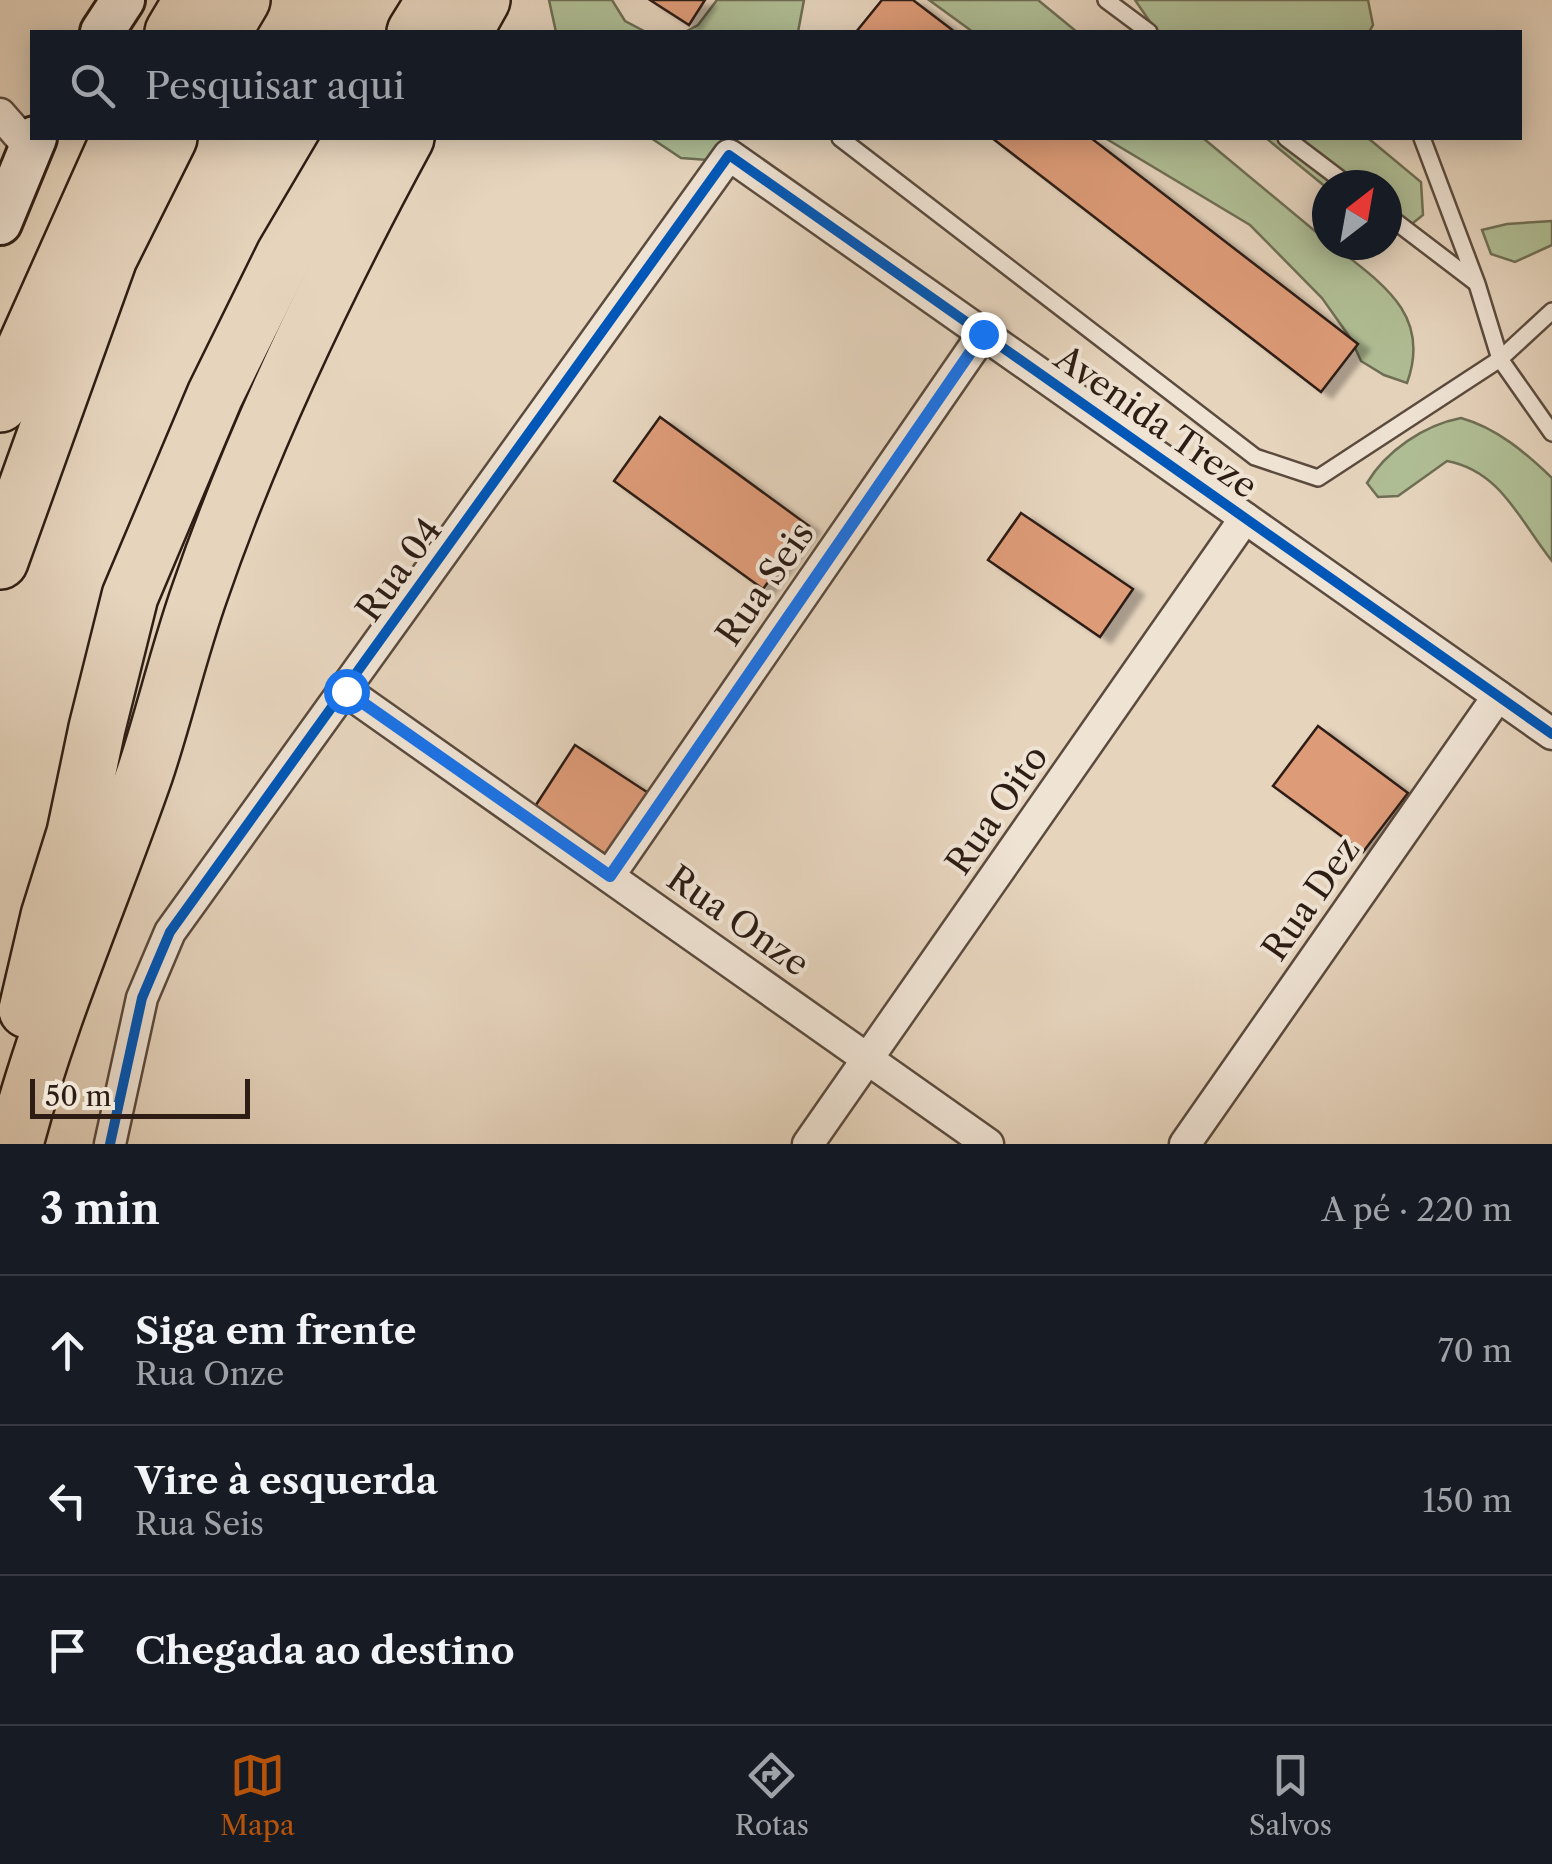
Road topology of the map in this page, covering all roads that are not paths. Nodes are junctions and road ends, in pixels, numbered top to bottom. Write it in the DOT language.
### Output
graph roads {
  1 [pos="123,0"];
  2 [pos="192,0"];
  3 [pos="242,0"];
  4 [pos="435,0"];
  5 [pos="482,0"];
  6 [pos="1106,0"];
  7 [pos="103,30"];
  8 [pos="174,30"];
  9 [pos="224,30"];
  10 [pos="416,30"];
  11 [pos="465,30"];
  12 [pos="1145,30"];
  13 [pos="0,114"];
  14 [pos="118,140"];
  15 [pos="167,140"];
  16 [pos="352,140"];
  17 [pos="405,140"];
  18 [pos="843,140"];
  19 [pos="1289,140"];
  20 [pos="1423,140"];
  21 [pos="32,142"];
  22 [pos="732,146"];
  23 [pos="1328,170"];
  24 [pos="0,222"];
  25 [pos="1402,226"];
  26 [pos="1477,284"];
  27 [pos="1552,312"];
  28 [pos="983,334"];
  29 [pos="1500,358"];
  30 [pos="0,404"];
  31 [pos="1552,433"];
  32 [pos="1245,518"];
  33 [pos="0,561"];
  34 [pos="346,691"];
  35 [pos="1498,696"];
  36 [pos="1552,734"];
  37 [pos="610,876"];
  38 [pos="869,1060"];
  39 [pos="30,1088"];
  40 [pos="15,1144"];
  41 [pos="110,1144"];
  42 [pos="808,1144"];
  43 [pos="988,1144"];
  44 [pos="1185,1144"];
  1 -- 7 [label="street"];
  2 -- 8 [label="highway"];
  3 -- 9 [label="highway"];
  4 -- 10 [label="highway"];
  5 -- 11 [label="highway"];
  6 -- 12 [label="lane"];
  13 -- 21 [label="street"];
  14 -- 30 [label="highway"];
  15 -- 33 [label="highway"];
  16 -- 39 [label="highway"];
  17 -- 39 [label="highway"];
  18 -- 29 [label="lane"];
  19 -- 23 [label="lane"];
  20 -- 26 [label="lane"];
  21 -- 24 [label="street"];
  22 -- 28 [label="street, Avenida Treze"];
  22 -- 34 [label="street, Rua 04"];
  25 -- 26 [label="lane"];
  26 -- 29 [label="lane"];
  27 -- 29 [label="lane"];
  28 -- 32 [label="street, Avenida Treze"];
  28 -- 37 [label="street, Rua Seis"];
  29 -- 31 [label="lane"];
  32 -- 35 [label="street, Avenida Treze"];
  32 -- 38 [label="street, Rua Oito"];
  34 -- 37 [label="street, Rua Onze"];
  34 -- 41 [label="street, Rua 04"];
  35 -- 36 [label="street, Avenida Treze"];
  35 -- 44 [label="street, Rua Dez"];
  37 -- 38 [label="street, Rua Onze"];
  38 -- 42 [label="street, Rua Oito"];
  38 -- 43 [label="street, Rua Onze"];
  39 -- 40 [label="highway"];
}
